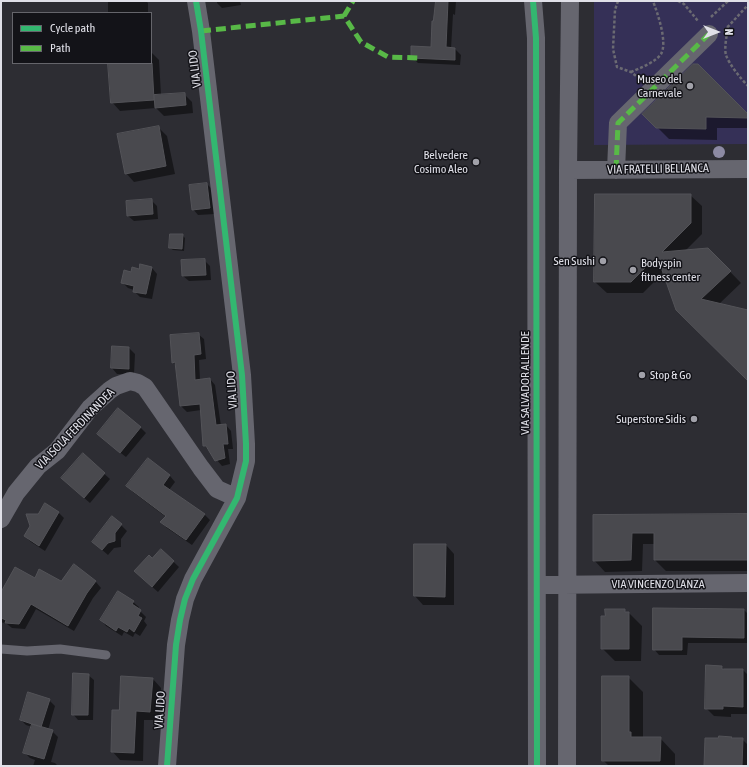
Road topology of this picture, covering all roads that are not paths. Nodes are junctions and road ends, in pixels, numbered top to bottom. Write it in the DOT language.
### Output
graph roads {
  1 [pos="196,1"];
  2 [pos="533,1"];
  3 [pos="570,1"];
  4 [pos="706,27"];
  5 [pos="748,169"];
  6 [pos="568,170"];
  7 [pos="616,170"];
  8 [pos="237,498"];
  9 [pos="1,520"];
  10 [pos="748,583"];
  11 [pos="567,584"];
  12 [pos="537,585"];
  13 [pos="1,649"];
  14 [pos="106,656"];
  15 [pos="167,766"];
  16 [pos="537,766"];
  17 [pos="567,766"];
  1 -- 8 [label="street, VIA LIDO"];
  2 -- 12 [label="street, VIA SALVADOR ALLENDE"];
  3 -- 6 [label="street"];
  4 -- 7 [label="street"];
  5 -- 7 [label="street, VIA FRATELLI BELLANCA"];
  6 -- 7 [label="street, VIA FRATELLI BELLANCA"];
  6 -- 11 [label="street"];
  8 -- 9 [label="street, VIA ISOLA FERDINANDEA"];
  8 -- 15 [label="street, VIA LIDO"];
  10 -- 11 [label="street, VIA VINCENZO LANZA"];
  11 -- 12 [label="street, VIA VINCENZO LANZA"];
  11 -- 17 [label="street"];
  12 -- 16 [label="street, VIA SALVADOR ALLENDE"];
  13 -- 14 [label="lane"];
}
